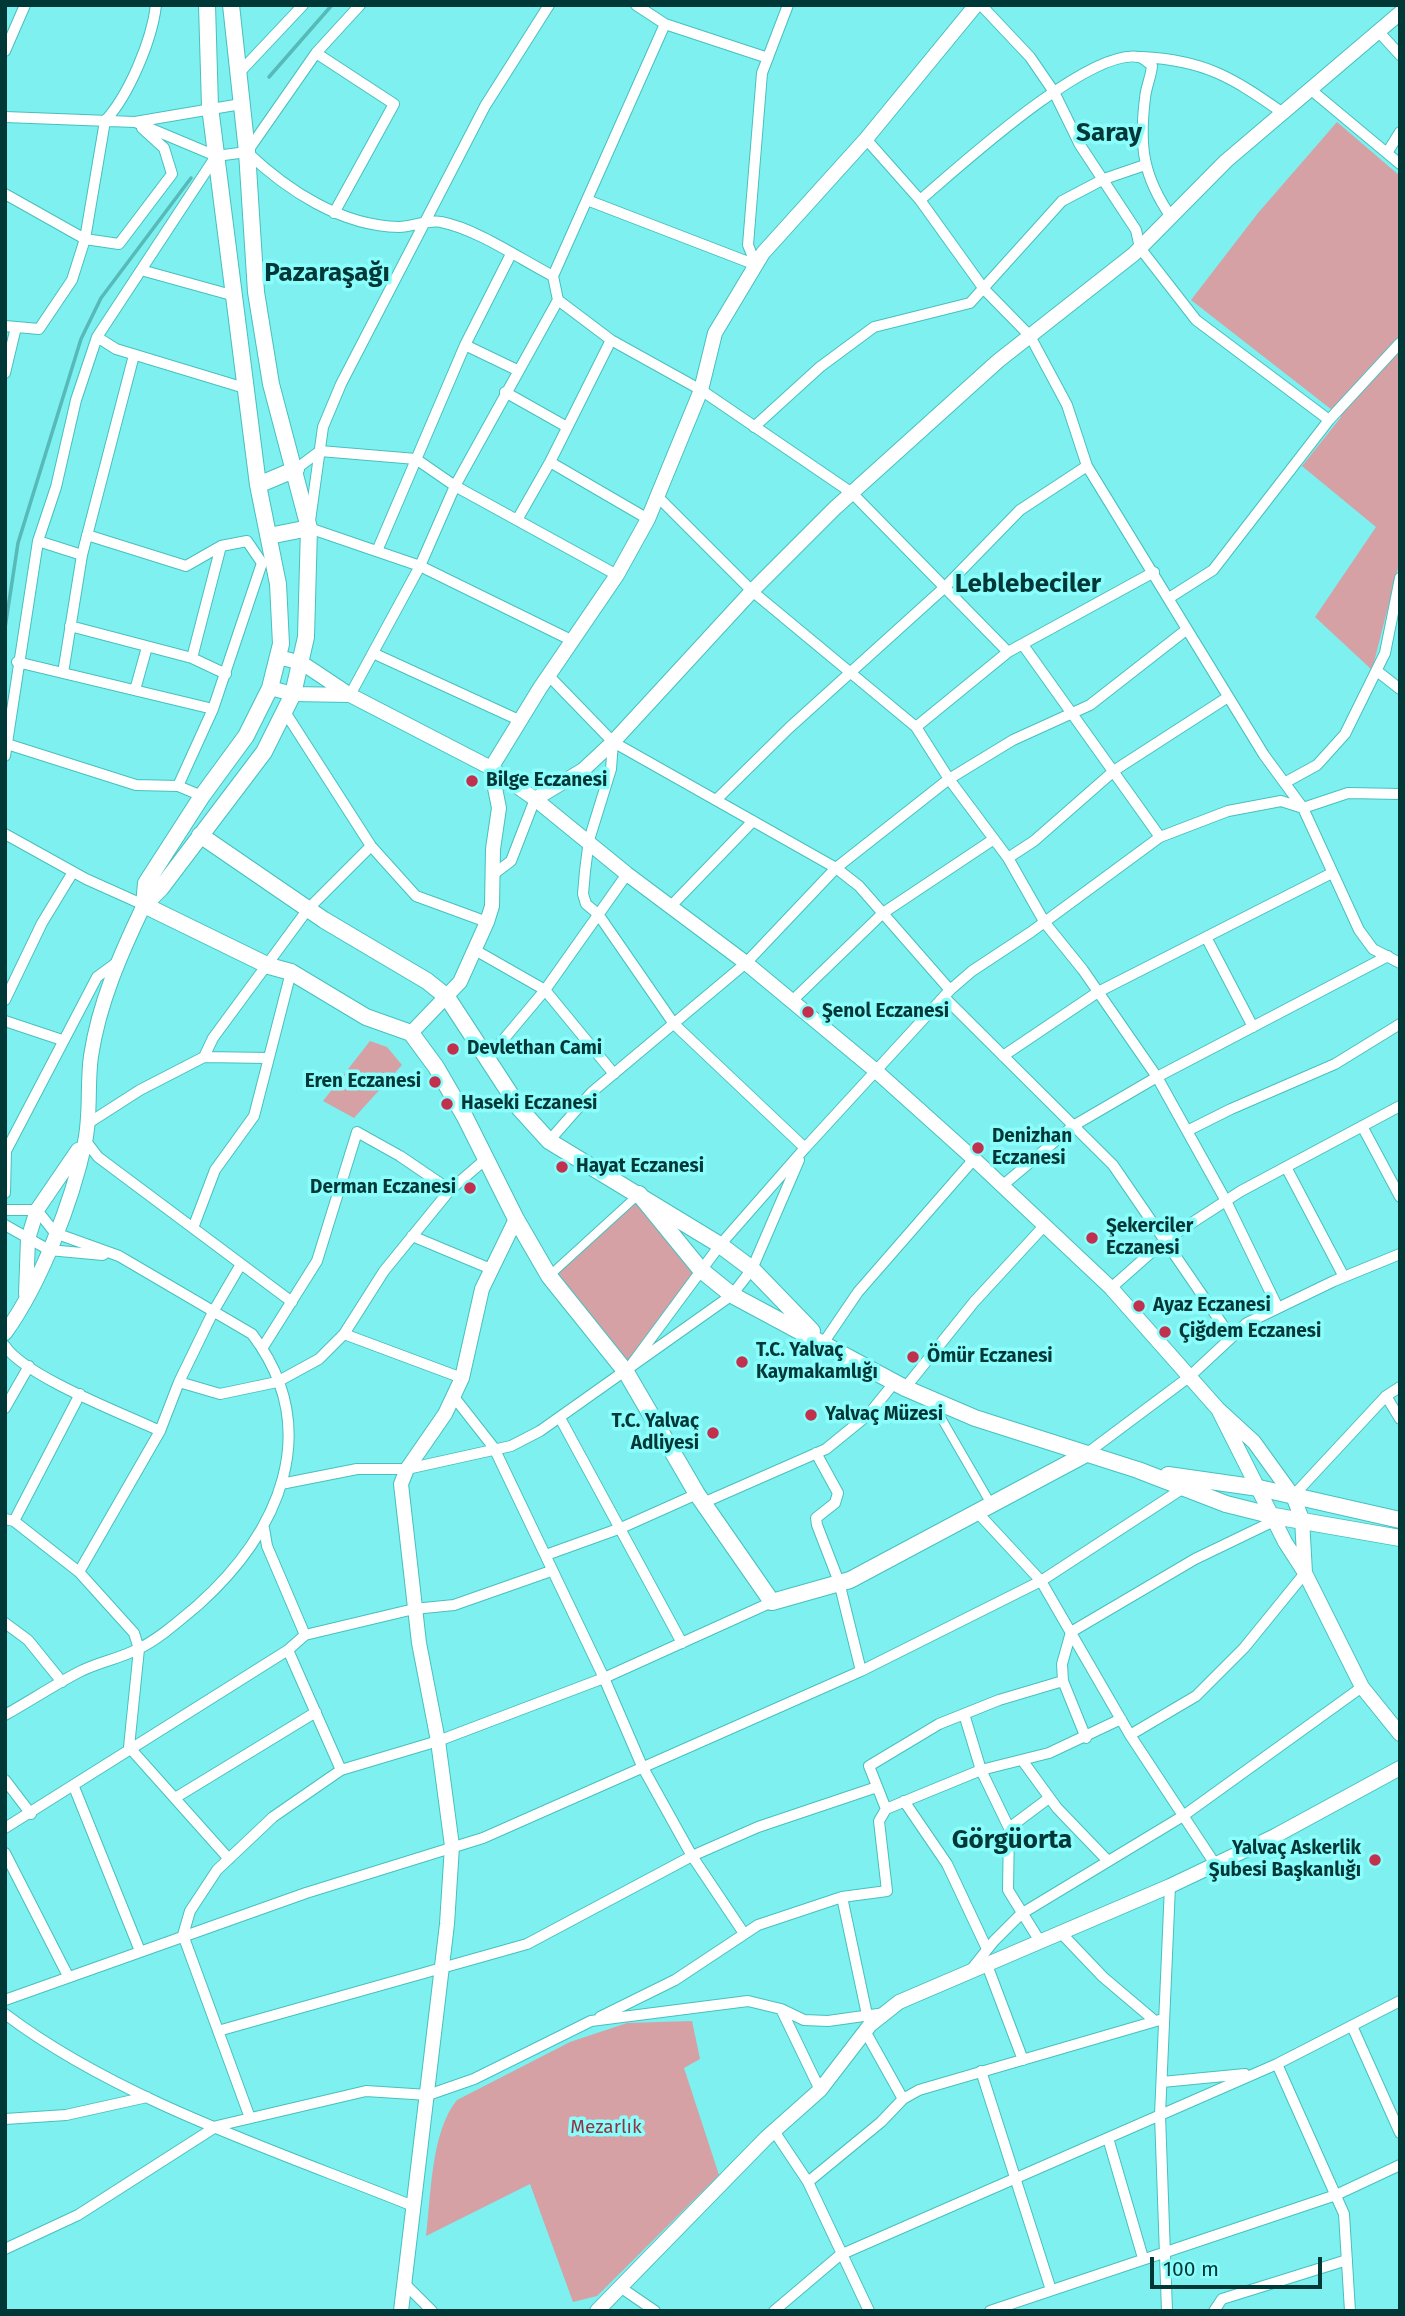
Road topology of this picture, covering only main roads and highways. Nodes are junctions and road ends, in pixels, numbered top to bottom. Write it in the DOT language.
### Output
graph roads {
  1 [pos="207,5"];
  2 [pos="231,5"];
  3 [pos="296,469"];
  4 [pos="258,485"];
  5 [pos="309,528"];
  6 [pos="269,536"];
  7 [pos="200,835"];
  8 [pos="144,905"];
  9 [pos="639,1194"];
  10 [pos="824,1342"];
  11 [pos="1086,1454"];
  12 [pos="1138,1471"];
  13 [pos="1400,1520"];
  14 [pos="1400,1538"];
  1 -- 4 [label="main road"];
  2 -- 3 [label="main road"];
  3 -- 4 [label="main road"];
  3 -- 5 [label="main road"];
  4 -- 6 [label="main road"];
  5 -- 6 [label="main road"];
  5 -- 7 [label="main road"];
  6 -- 8 [label="main road"];
  7 -- 8 [label="main road"];
  7 -- 9 [label="main road"];
  8 -- 11 [label="main road"];
  9 -- 10 [label="main road"];
  9 -- 10 [label="main road"];
  10 -- 11 [label="main road"];
  11 -- 12 [label="main road"];
  12 -- 13 [label="main road"];
  12 -- 14 [label="main road"];
}
